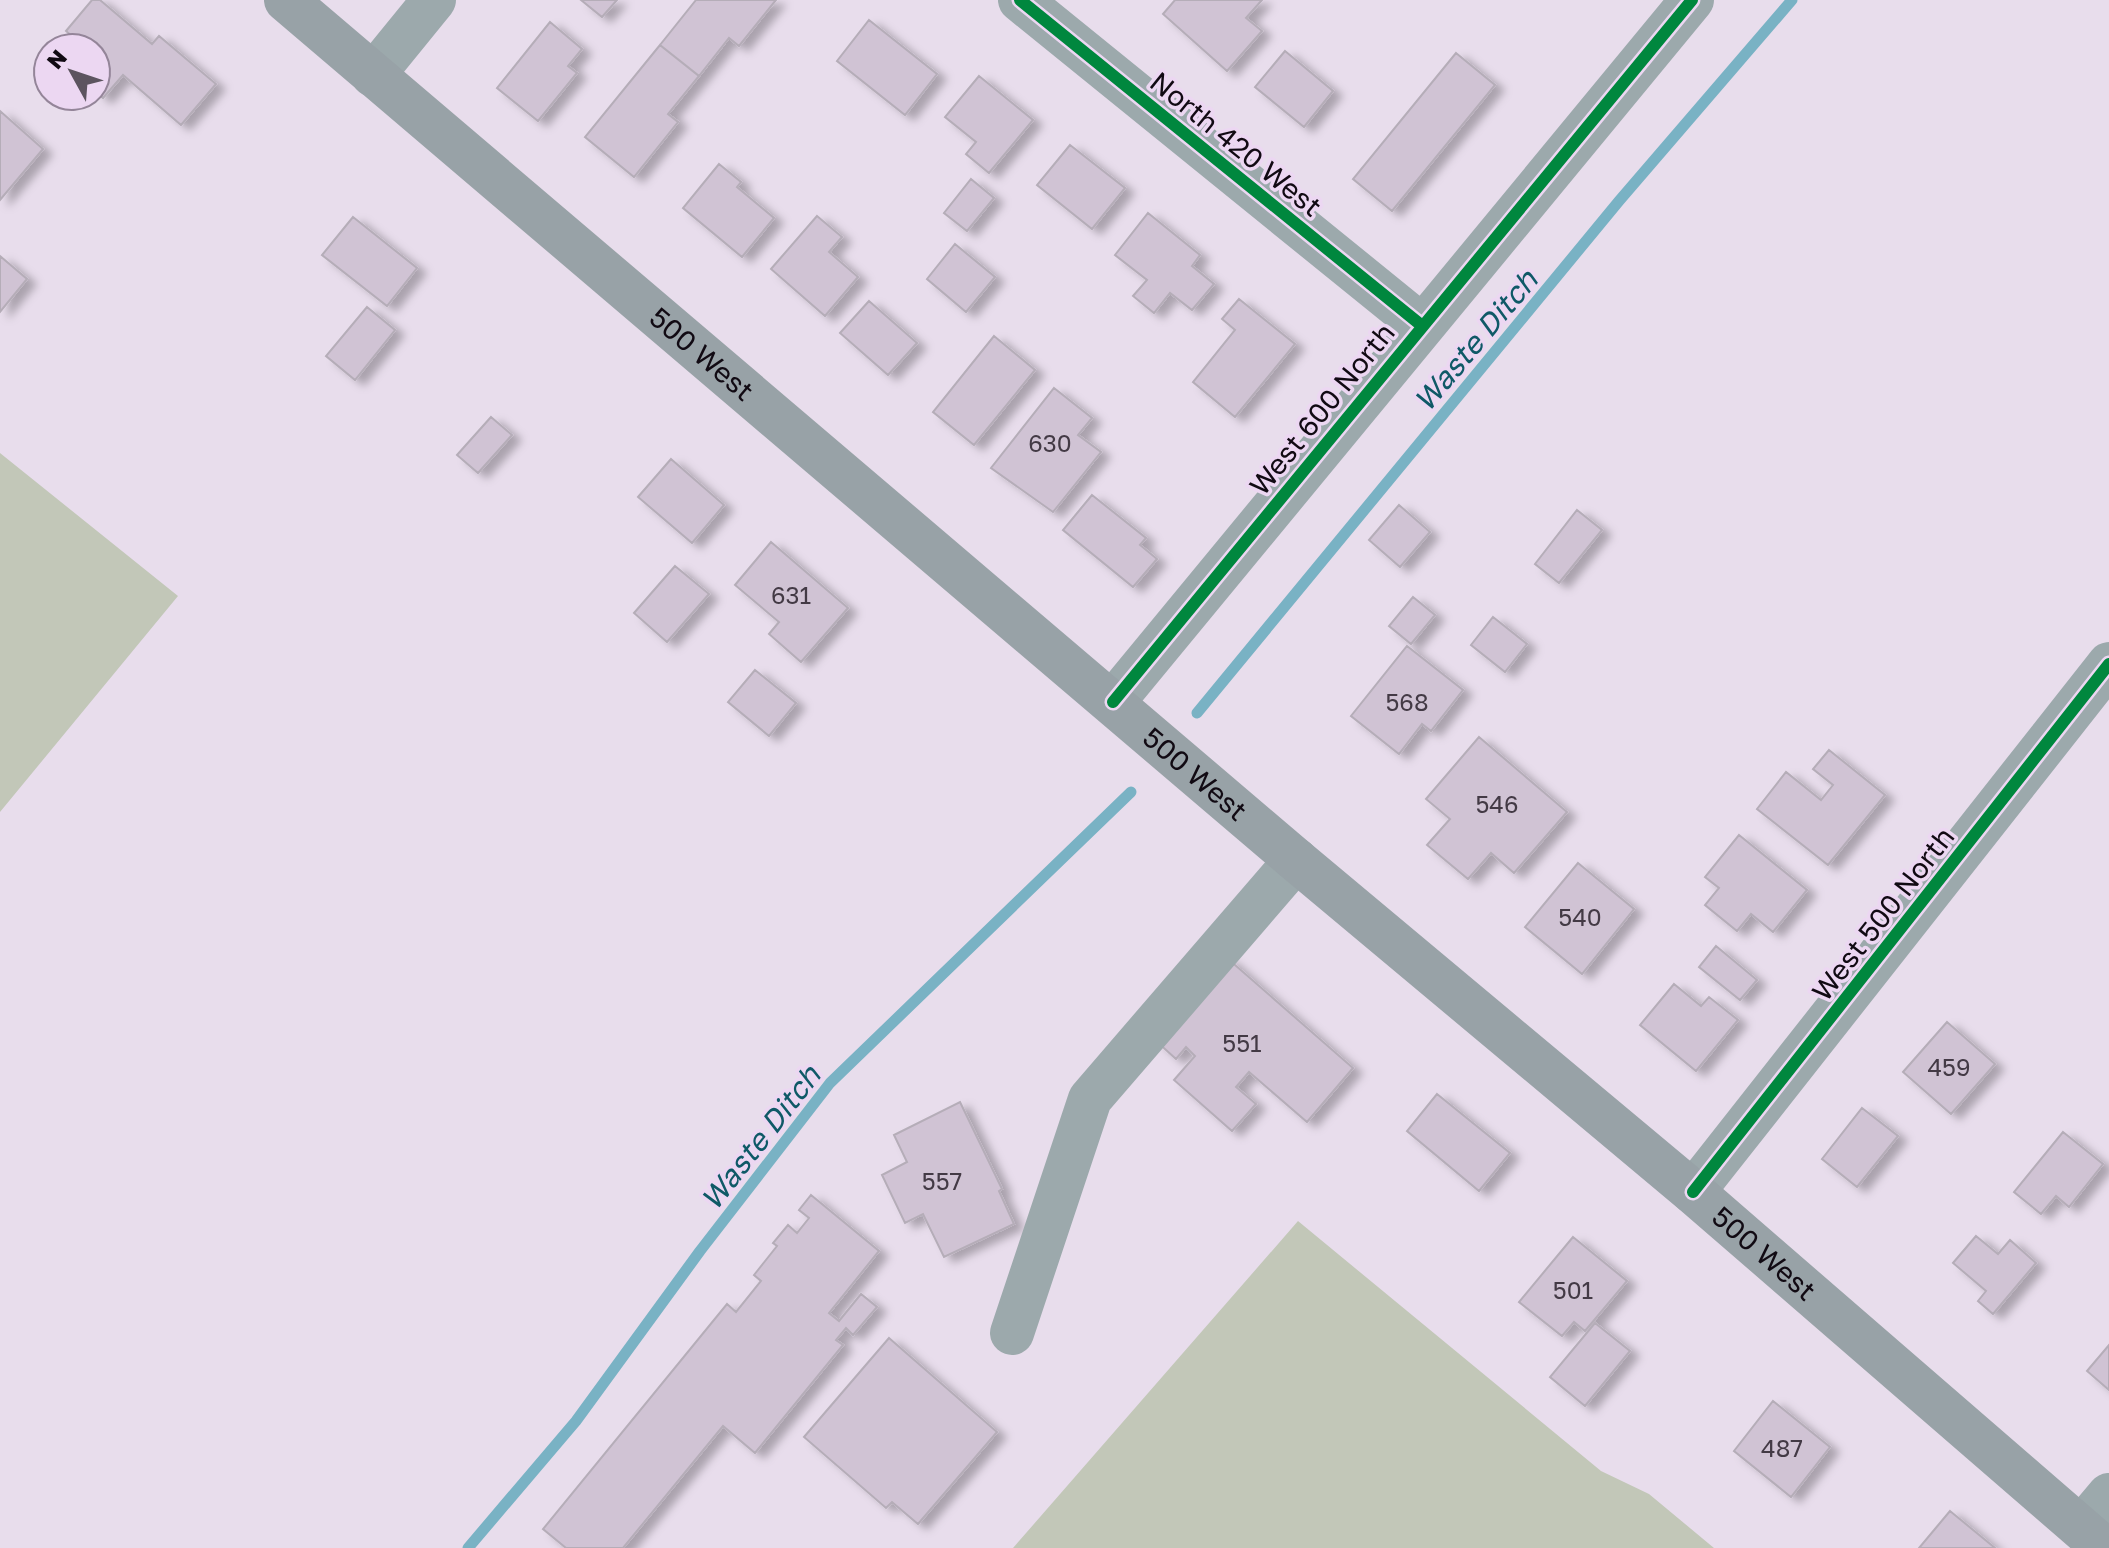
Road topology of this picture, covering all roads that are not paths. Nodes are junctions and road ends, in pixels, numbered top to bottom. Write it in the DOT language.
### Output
graph roads {
  1 [pos="286,0"];
  2 [pos="434,0"];
  3 [pos="1020,0"];
  4 [pos="1692,0"];
  5 [pos="373,75"];
  6 [pos="1421,325"];
  7 [pos="2109,664"];
  8 [pos="1113,702"];
  9 [pos="1296,860"];
  10 [pos="1693,1192"];
  11 [pos="1012,1333"];
  12 [pos="2098,1523"];
  1 -- 5 [label="main road, 500 West"];
  2 -- 5 [label="street"];
  3 -- 6 [label="street, North 420 West"];
  4 -- 6 [label="street, West 600 North"];
  5 -- 8 [label="main road, 500 West"];
  6 -- 8 [label="street, West 600 North"];
  7 -- 10 [label="street, West 500 North"];
  8 -- 9 [label="main road, 500 West"];
  9 -- 10 [label="main road, 500 West"];
  9 -- 11 [label="street"];
  10 -- 12 [label="main road, 500 West"];
}
